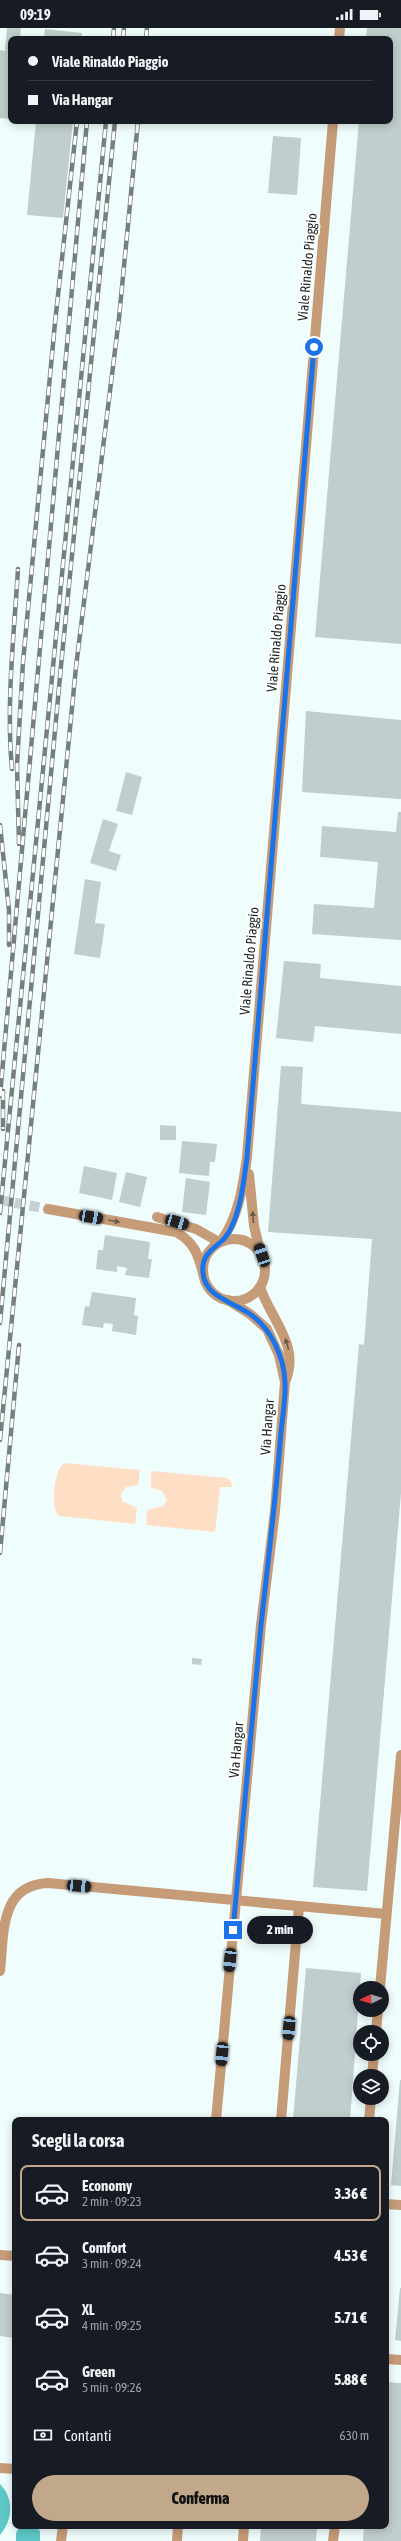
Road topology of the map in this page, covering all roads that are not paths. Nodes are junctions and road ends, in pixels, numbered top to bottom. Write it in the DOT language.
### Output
graph roads {
  1 [pos="333,124"];
  2 [pos="247,1157"];
  3 [pos="48,1209"];
  4 [pos="157,1217"];
  5 [pos="221,1241"];
  6 [pos="262,1255"];
  7 [pos="203,1274"];
  8 [pos="260,1287"];
  9 [pos="228,1300"];
  10 [pos="285,1382"];
  11 [pos="401,1755"];
  12 [pos="236,1900"];
  13 [pos="299,1906"];
  14 [pos="386,1914"];
  15 [pos="0,1971"];
  16 [pos="381,1981"];
  17 [pos="370,2105"];
  18 [pos="216,2117"];
  19 [pos="281,2117"];
  20 [pos="369,2117"];
  21 [pos="389,2204"];
  22 [pos="401,2205"];
  23 [pos="0,2255"];
  24 [pos="12,2256"];
  25 [pos="389,2359"];
  26 [pos="401,2360"];
  27 [pos="0,2468"];
  28 [pos="12,2469"];
  29 [pos="63,2529"];
  30 [pos="178,2529"];
  31 [pos="244,2529"];
  32 [pos="335,2529"];
  33 [pos="61,2541"];
  34 [pos="176,2541"];
  35 [pos="243,2541"];
  36 [pos="333,2541"];
  1 -- 2 [label="street, Viale Rinaldo Piaggio"];
  2 -- 5 [label="street, Viale Rinaldo Piaggio"];
  6 -- 2 [label="street, Viale Rinaldo Piaggio, one-way"];
  3 -- 7 [label="street, one-way"];
  4 -- 5 [label="street"];
  5 -- 6 [label="street"];
  5 -- 7 [label="street"];
  6 -- 8 [label="street"];
  7 -- 9 [label="street"];
  8 -- 9 [label="street"];
  10 -- 8 [label="street, Via Hangar, one-way"];
  9 -- 10 [label="street, Via Hangar"];
  10 -- 12 [label="street, Via Hangar"];
  11 -- 14 [label="street"];
  12 -- 13 [label="street"];
  12 -- 15 [label="street"];
  12 -- 18 [label="street, Via Hangar"];
  13 -- 14 [label="street"];
  13 -- 19 [label="street"];
  14 -- 16 [label="street"];
  17 -- 20 [label="street"];
  21 -- 22 [label="street"];
  23 -- 24 [label="street"];
  25 -- 26 [label="street"];
  27 -- 28 [label="street"];
  29 -- 33 [label="street"];
  30 -- 34 [label="street"];
  31 -- 35 [label="street"];
  32 -- 36 [label="street"];
}
